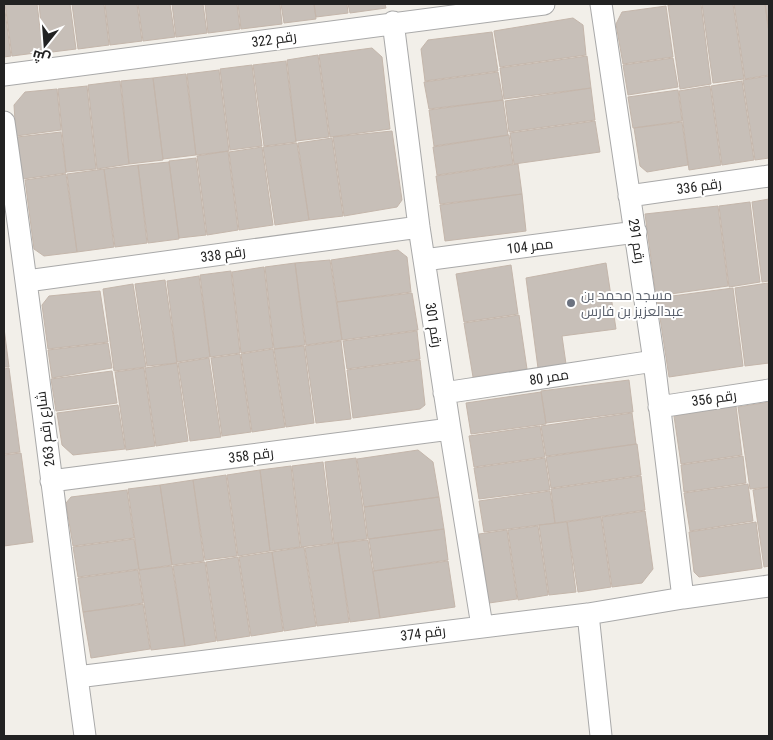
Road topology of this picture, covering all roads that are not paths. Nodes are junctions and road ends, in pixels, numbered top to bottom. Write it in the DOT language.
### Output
graph roads {
  1 [pos="544,4"];
  2 [pos="601,4"];
  3 [pos="506,6"];
  4 [pos="393,22"];
  5 [pos="4,75"];
  6 [pos="4,122"];
  7 [pos="769,176"];
  8 [pos="629,196"];
  9 [pos="419,227"];
  10 [pos="636,232"];
  11 [pos="424,260"];
  12 [pos="27,281"];
  13 [pos="654,361"];
  14 [pos="769,390"];
  15 [pos="444,393"];
  16 [pos="659,407"];
  17 [pos="450,429"];
  18 [pos="51,481"];
  19 [pos="769,586"];
  20 [pos="683,598"];
  21 [pos="588,614"];
  22 [pos="482,626"];
  23 [pos="77,676"];
  24 [pos="85,736"];
  25 [pos="601,736"];
  1 -- 3 [label="street, رقم 322"];
  2 -- 8 [label="street, رقم 291"];
  3 -- 4 [label="street, رقم 322"];
  4 -- 5 [label="street, رقم 322"];
  4 -- 9 [label="street, رقم 301"];
  6 -- 12 [label="street, شارع رقم 263"];
  7 -- 8 [label="street, رقم 336"];
  8 -- 10 [label="street, رقم 291"];
  9 -- 11 [label="street, رقم 301"];
  9 -- 12 [label="street, رقم 338"];
  10 -- 11 [label="street, ممر 104"];
  10 -- 13 [label="street, رقم 291"];
  11 -- 15 [label="street, رقم 301"];
  12 -- 18 [label="street, شارع رقم 263"];
  13 -- 15 [label="street, ممر 80"];
  13 -- 16 [label="street, رقم 291"];
  14 -- 16 [label="street, رقم 356"];
  15 -- 17 [label="street, رقم 301"];
  16 -- 20 [label="street, رقم 291"];
  17 -- 18 [label="street, رقم 358"];
  17 -- 22 [label="street, رقم 301"];
  18 -- 23 [label="street, شارع رقم 263"];
  19 -- 20 [label="street, رقم 374"];
  20 -- 21 [label="street, رقم 374"];
  21 -- 22 [label="street, رقم 374"];
  21 -- 25 [label="street"];
  22 -- 23 [label="street, رقم 374"];
  23 -- 24 [label="street, شارع رقم 263"];
}
